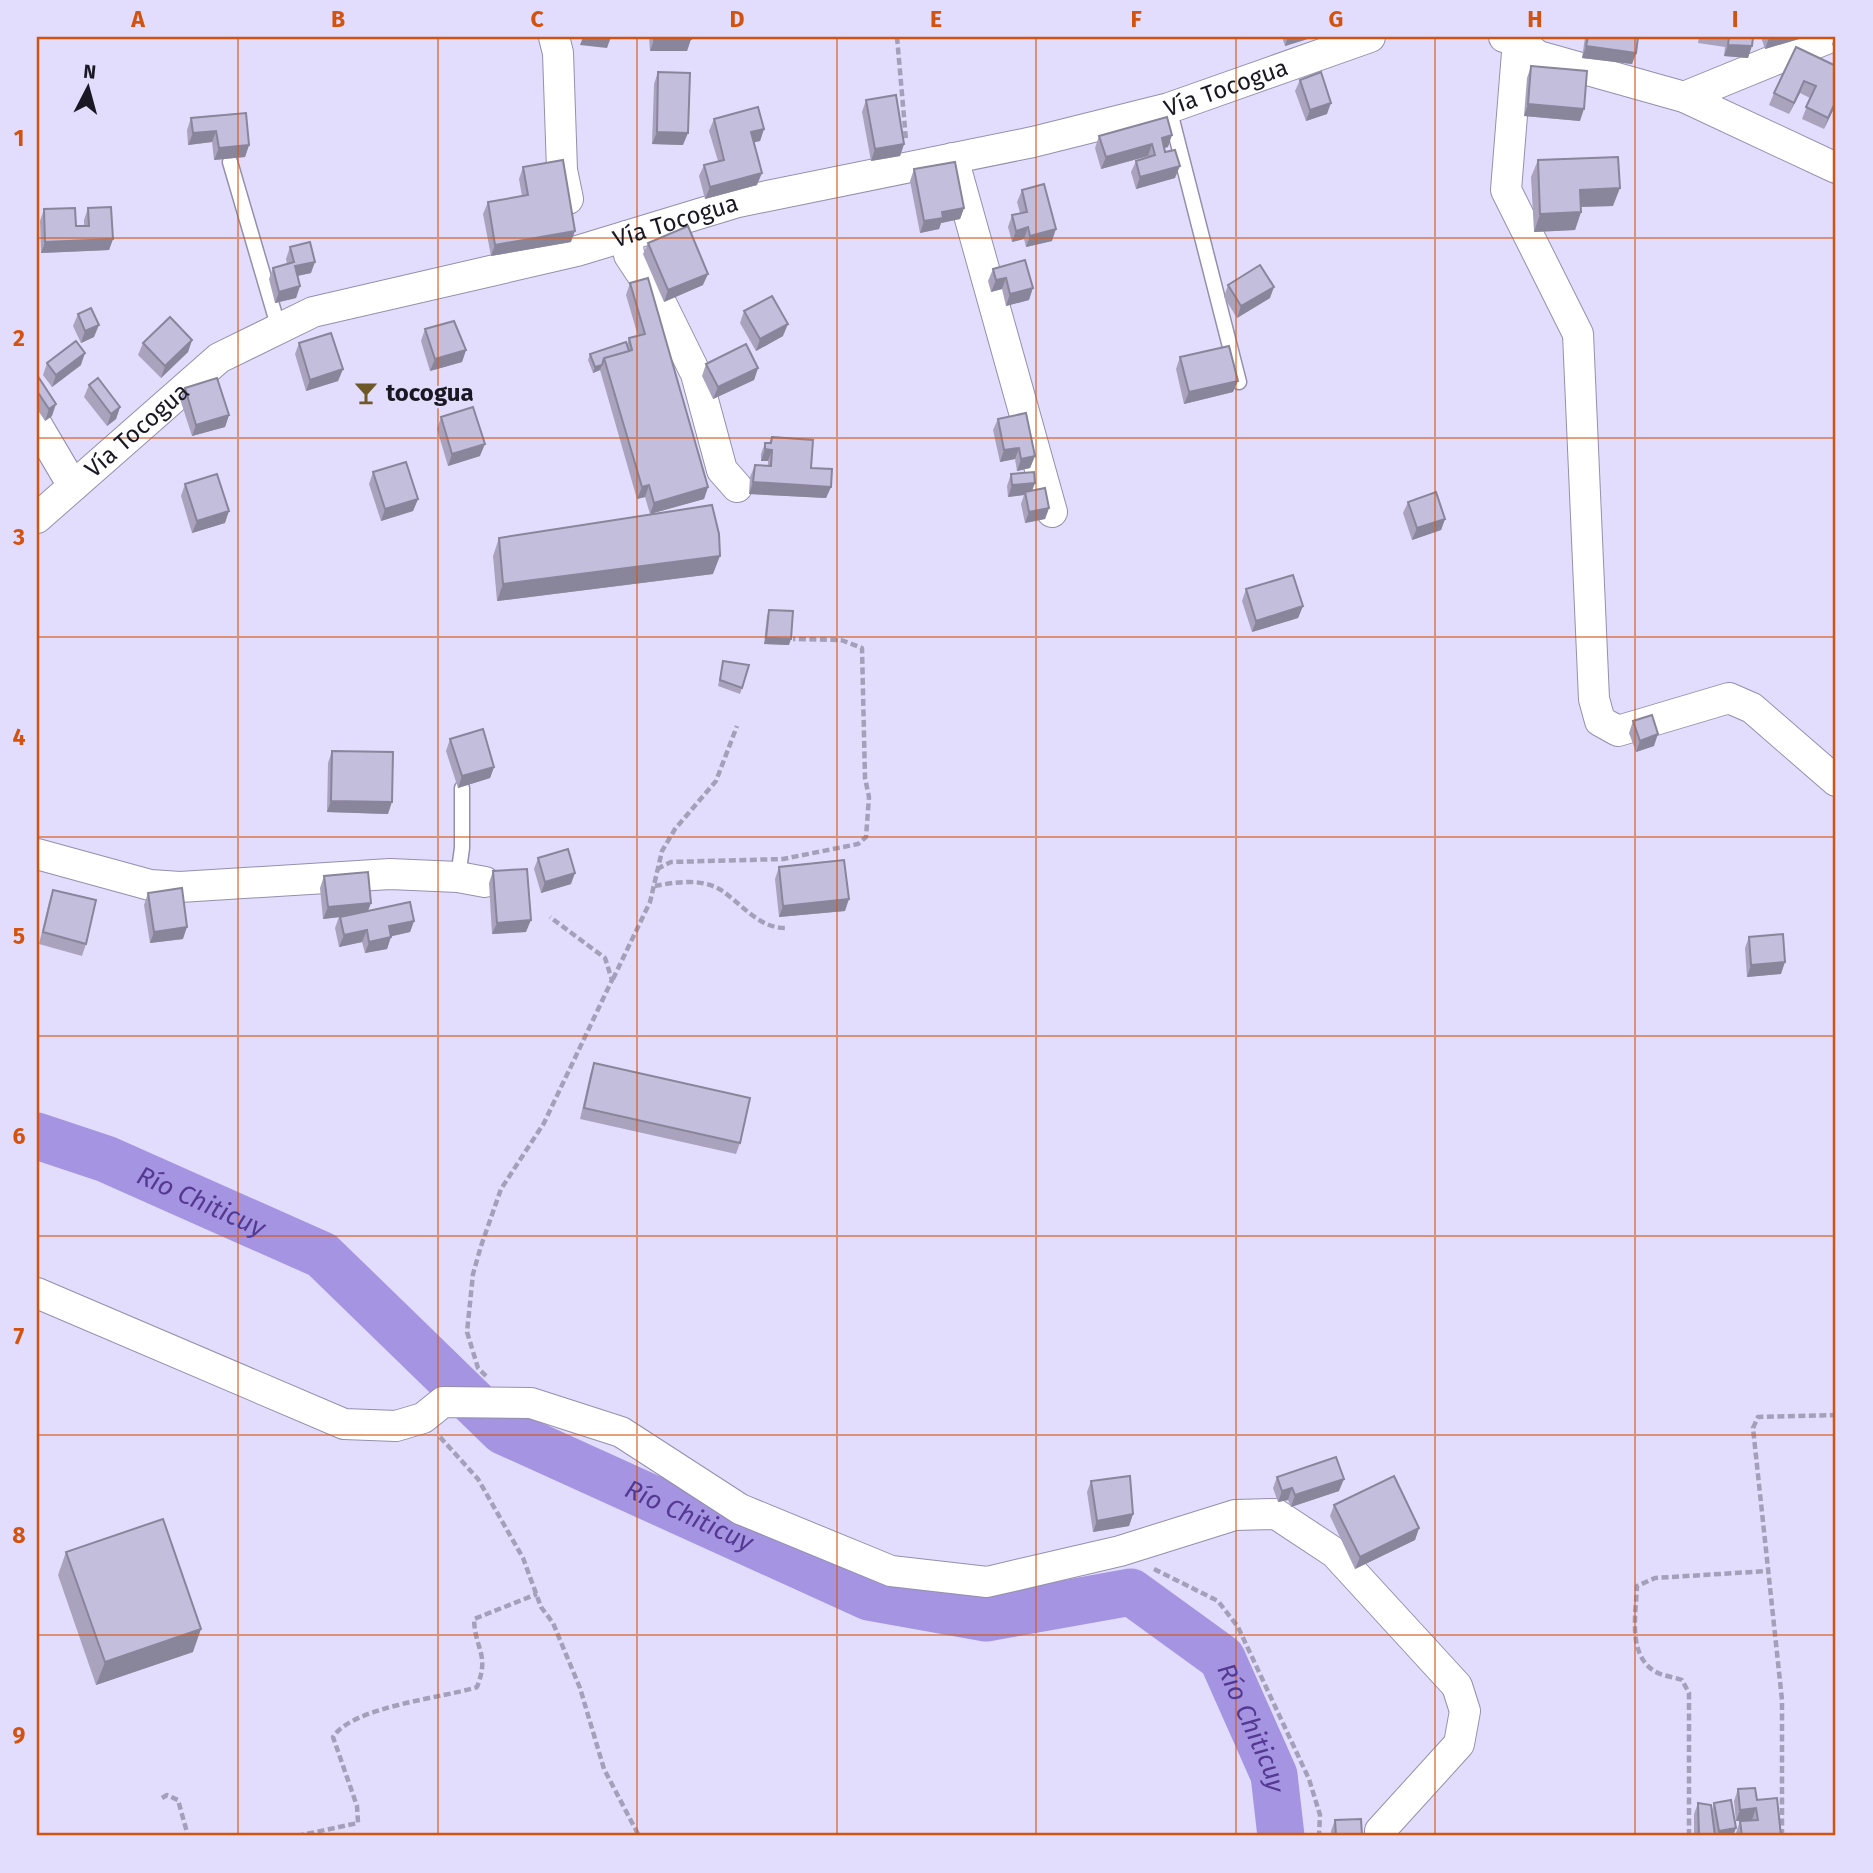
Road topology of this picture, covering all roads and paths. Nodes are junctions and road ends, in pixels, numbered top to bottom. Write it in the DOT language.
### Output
graph roads {
  1 [pos="554,37"];
  2 [pos="897,37"];
  3 [pos="1370,37"];
  4 [pos="1831,37"];
  5 [pos="1509,38"];
  6 [pos="1684,97"];
  7 [pos="1169,108"];
  8 [pos="953,158"];
  9 [pos="230,162"];
  10 [pos="909,167"];
  11 [pos="1836,168"];
  12 [pos="627,236"];
  13 [pos="577,250"];
  14 [pos="279,329"];
  15 [pos="1239,382"];
  16 [pos="37,425"];
  17 [pos="73,486"];
  18 [pos="737,487"];
  19 [pos="1052,512"];
  20 [pos="37,518"];
  21 [pos="793,639"];
  22 [pos="737,726"];
  23 [pos="1836,781"];
  24 [pos="461,788"];
  25 [pos="37,854"];
  26 [pos="657,869"];
  27 [pos="471,880"];
  28 [pos="655,886"];
  29 [pos="550,917"];
  30 [pos="787,928"];
  31 [pos="612,980"];
  32 [pos="37,1293"];
  33 [pos="497,1393"];
  34 [pos="1836,1415"];
  35 [pos="423,1418"];
  36 [pos="1120,1551"];
  37 [pos="1768,1571"];
  38 [pos="537,1594"];
  39 [pos="162,1798"];
  40 [pos="188,1836"];
  41 [pos="298,1836"];
  42 [pos="639,1836"];
  43 [pos="1319,1836"];
  44 [pos="1380,1836"];
  45 [pos="1689,1836"];
  46 [pos="1782,1836"];
  1 -- 13 [label="street"];
  2 -- 10 [label="path"];
  3 -- 7 [label="street, Vía Tocogua"];
  4 -- 6 [label="street"];
  5 -- 6 [label="street"];
  5 -- 23 [label="street"];
  6 -- 11 [label="street"];
  7 -- 8 [label="street, Vía Tocogua"];
  7 -- 15 [label="lane"];
  8 -- 10 [label="street, Vía Tocogua"];
  8 -- 19 [label="street"];
  9 -- 14 [label="lane"];
  10 -- 12 [label="street, Vía Tocogua"];
  12 -- 13 [label="street, Vía Tocogua"];
  12 -- 18 [label="street"];
  13 -- 14 [label="street, Vía Tocogua"];
  14 -- 17 [label="street, Vía Tocogua"];
  16 -- 17 [label="street"];
  17 -- 20 [label="street, Vía Tocogua"];
  21 -- 26 [label="path"];
  22 -- 26 [label="path"];
  24 -- 27 [label="lane"];
  25 -- 27 [label="street"];
  26 -- 28 [label="path"];
  28 -- 30 [label="path"];
  28 -- 31 [label="path"];
  29 -- 31 [label="path"];
  31 -- 33 [label="path"];
  32 -- 35 [label="street"];
  33 -- 35 [label="street"];
  33 -- 36 [label="street"];
  34 -- 37 [label="path"];
  35 -- 38 [label="path"];
  36 -- 43 [label="path"];
  36 -- 44 [label="street"];
  37 -- 45 [label="path"];
  37 -- 46 [label="path"];
  38 -- 41 [label="path"];
  38 -- 42 [label="path"];
  39 -- 40 [label="path"];
}
